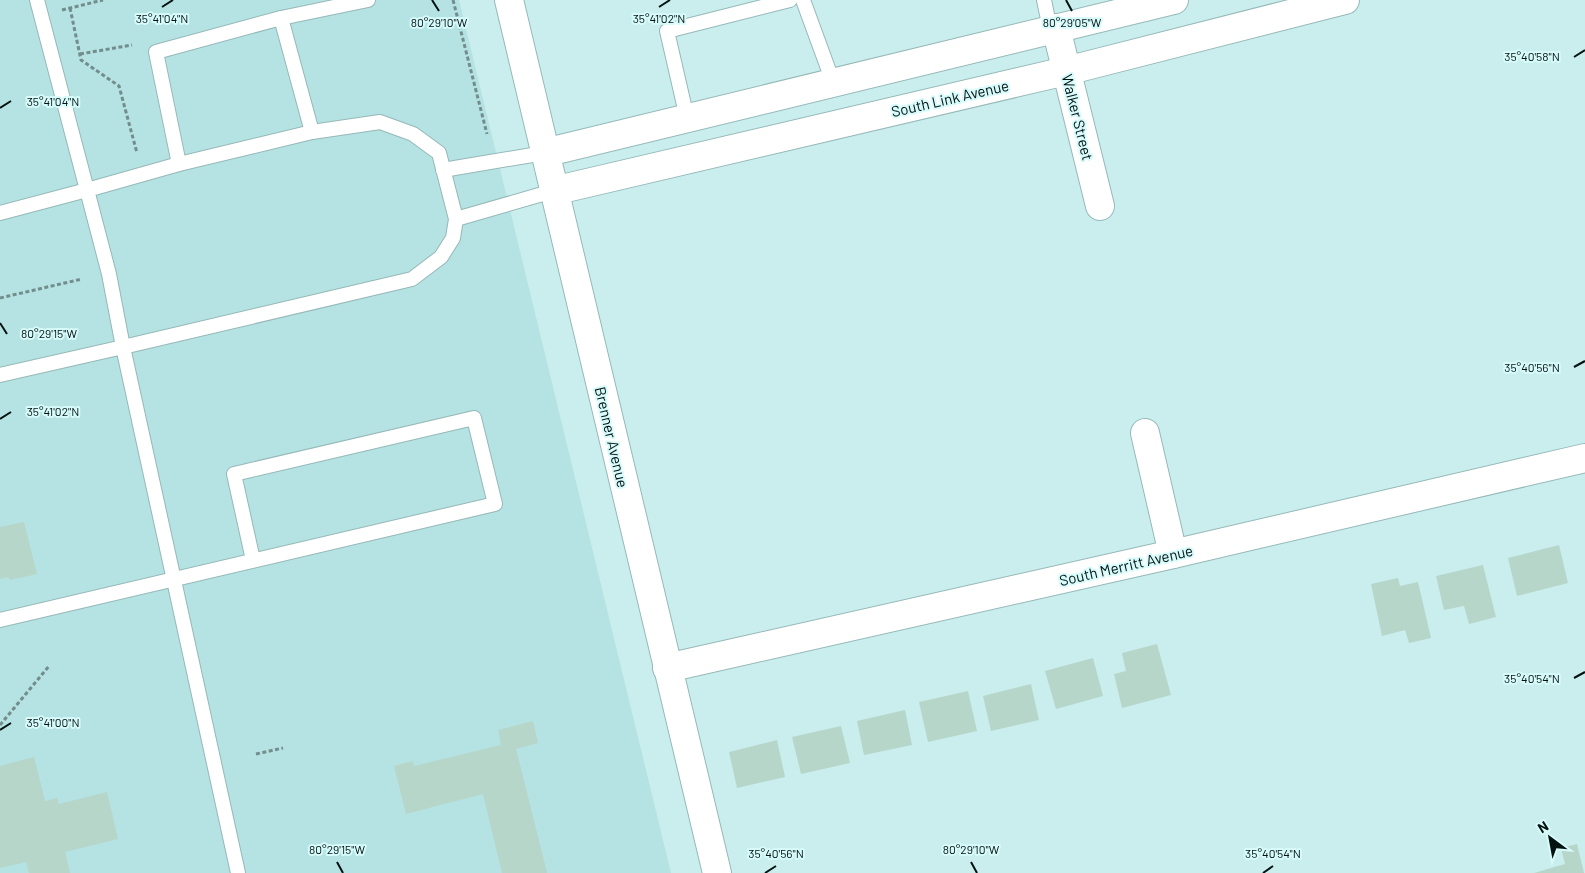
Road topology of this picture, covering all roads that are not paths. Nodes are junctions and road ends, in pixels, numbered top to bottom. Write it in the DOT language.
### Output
graph roads {
  1 [pos="37,0"];
  2 [pos="368,0"];
  3 [pos="509,0"];
  4 [pos="790,0"];
  5 [pos="803,0"];
  6 [pos="1044,0"];
  7 [pos="1174,0"];
  8 [pos="1345,0"];
  9 [pos="282,18"];
  10 [pos="1053,28"];
  11 [pos="1066,71"];
  12 [pos="833,82"];
  13 [pos="687,118"];
  14 [pos="312,132"];
  15 [pos="544,153"];
  16 [pos="179,164"];
  17 [pos="443,170"];
  18 [pos="87,190"];
  19 [pos="554,191"];
  20 [pos="1100,206"];
  21 [pos="0,213"];
  22 [pos="456,219"];
  23 [pos="123,347"];
  24 [pos="0,375"];
  25 [pos="1145,434"];
  26 [pos="1585,458"];
  27 [pos="1173,554"];
  28 [pos="253,560"];
  29 [pos="174,579"];
  30 [pos="0,620"];
  31 [pos="667,668"];
  32 [pos="238,873"];
  33 [pos="717,873"];
  1 -- 18 [label="lane"];
  2 -- 9 [label="lane"];
  3 -- 15 [label="street, Brenner Avenue"];
  4 -- 13 [label="lane"];
  5 -- 12 [label="lane"];
  6 -- 10 [label="lane"];
  7 -- 10 [label="street"];
  8 -- 11 [label="street, South Link Avenue"];
  9 -- 14 [label="lane"];
  9 -- 16 [label="lane"];
  10 -- 11 [label="street, Walker Street"];
  10 -- 12 [label="street"];
  11 -- 19 [label="street, South Link Avenue"];
  11 -- 20 [label="street, Walker Street"];
  12 -- 13 [label="street"];
  13 -- 15 [label="street"];
  14 -- 16 [label="lane"];
  14 -- 17 [label="lane"];
  15 -- 17 [label="lane"];
  15 -- 19 [label="street, Brenner Avenue"];
  16 -- 18 [label="lane"];
  17 -- 22 [label="lane"];
  18 -- 21 [label="lane"];
  18 -- 23 [label="lane"];
  19 -- 22 [label="lane"];
  19 -- 31 [label="street, Brenner Avenue"];
  22 -- 23 [label="lane"];
  23 -- 24 [label="lane"];
  23 -- 29 [label="lane"];
  25 -- 27 [label="street"];
  26 -- 27 [label="street, South Merritt Avenue"];
  27 -- 31 [label="street, South Merritt Avenue"];
  28 -- 28 [label="lane"];
  28 -- 29 [label="lane"];
  29 -- 30 [label="lane"];
  29 -- 32 [label="lane"];
  31 -- 33 [label="street, Brenner Avenue"];
}
